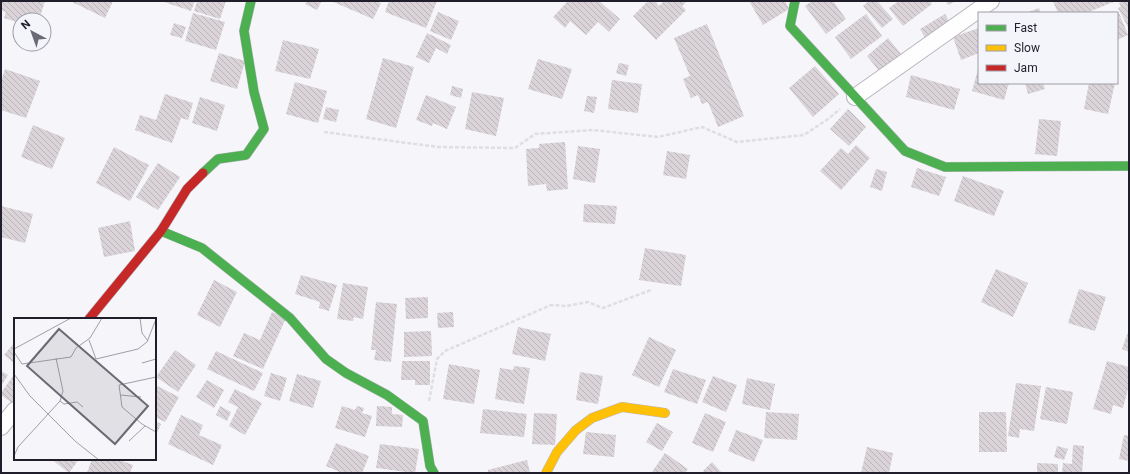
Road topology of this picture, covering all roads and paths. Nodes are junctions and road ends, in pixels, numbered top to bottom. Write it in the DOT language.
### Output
graph roads {
  1 [pos="250,1"];
  2 [pos="795,1"];
  3 [pos="991,1"];
  4 [pos="855,97"];
  5 [pos="324,132"];
  6 [pos="1129,166"];
  7 [pos="161,231"];
  8 [pos="651,290"];
  9 [pos="90,318"];
  10 [pos="14,411"];
  11 [pos="665,413"];
  12 [pos="423,421"];
  13 [pos="1,427"];
  14 [pos="434,473"];
  15 [pos="546,473"];
  1 -- 7 [label="street"];
  2 -- 4 [label="street"];
  3 -- 4 [label="street"];
  4 -- 5 [label="path"];
  4 -- 6 [label="street"];
  7 -- 9 [label="street"];
  7 -- 12 [label="street"];
  8 -- 12 [label="path"];
  10 -- 13 [label="street"];
  11 -- 15 [label="street"];
  12 -- 14 [label="street"];
}
